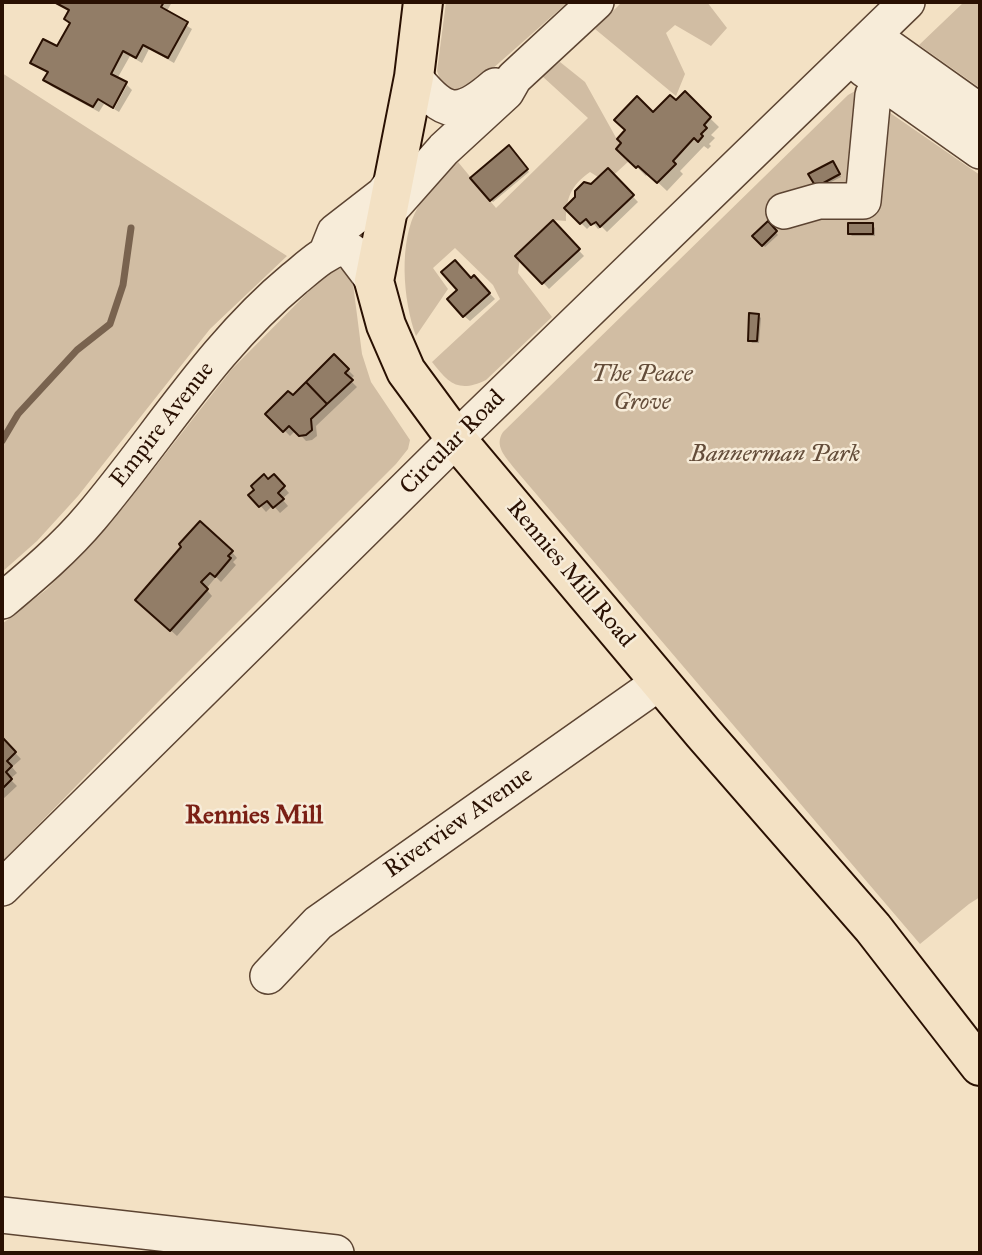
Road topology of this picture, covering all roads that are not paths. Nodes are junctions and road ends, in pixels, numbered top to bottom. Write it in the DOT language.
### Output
graph roads {
  1 [pos="423,2"];
  2 [pos="596,2"];
  3 [pos="907,2"];
  4 [pos="862,47"];
  5 [pos="414,77"];
  6 [pos="514,78"];
  7 [pos="883,83"];
  8 [pos="980,112"];
  9 [pos="980,151"];
  10 [pos="391,195"];
  11 [pos="784,211"];
  12 [pos="327,252"];
  13 [pos="374,281"];
  14 [pos="456,439"];
  15 [pos="2,601"];
  16 [pos="660,682"];
  17 [pos="2,888"];
  18 [pos="268,976"];
  19 [pos="980,1066"];
  20 [pos="2,1215"];
  21 [pos="192,1245"];
  22 [pos="336,1253"];
  1 -- 5 [label="main road, Rennies Mill Road"];
  2 -- 6 [label="street, Empire Avenue"];
  3 -- 4 [label="street, Circular Road"];
  4 -- 7 [label="street"];
  4 -- 8 [label="street"];
  4 -- 14 [label="street, Circular Road"];
  5 -- 6 [label="street, Empire Avenue"];
  5 -- 10 [label="main road, Rennies Mill Road"];
  6 -- 10 [label="street, Empire Avenue"];
  7 -- 9 [label="street"];
  7 -- 11 [label="street"];
  10 -- 12 [label="street, Empire Avenue"];
  10 -- 13 [label="main road, Rennies Mill Road"];
  12 -- 13 [label="street"];
  12 -- 15 [label="street, Empire Avenue"];
  13 -- 14 [label="main road, Rennies Mill Road"];
  14 -- 16 [label="main road, Rennies Mill Road"];
  14 -- 17 [label="street, Circular Road"];
  16 -- 18 [label="street, Riverview Avenue"];
  16 -- 19 [label="main road, Rennies Mill Road"];
  20 -- 21 [label="street"];
  21 -- 22 [label="street"];
}
